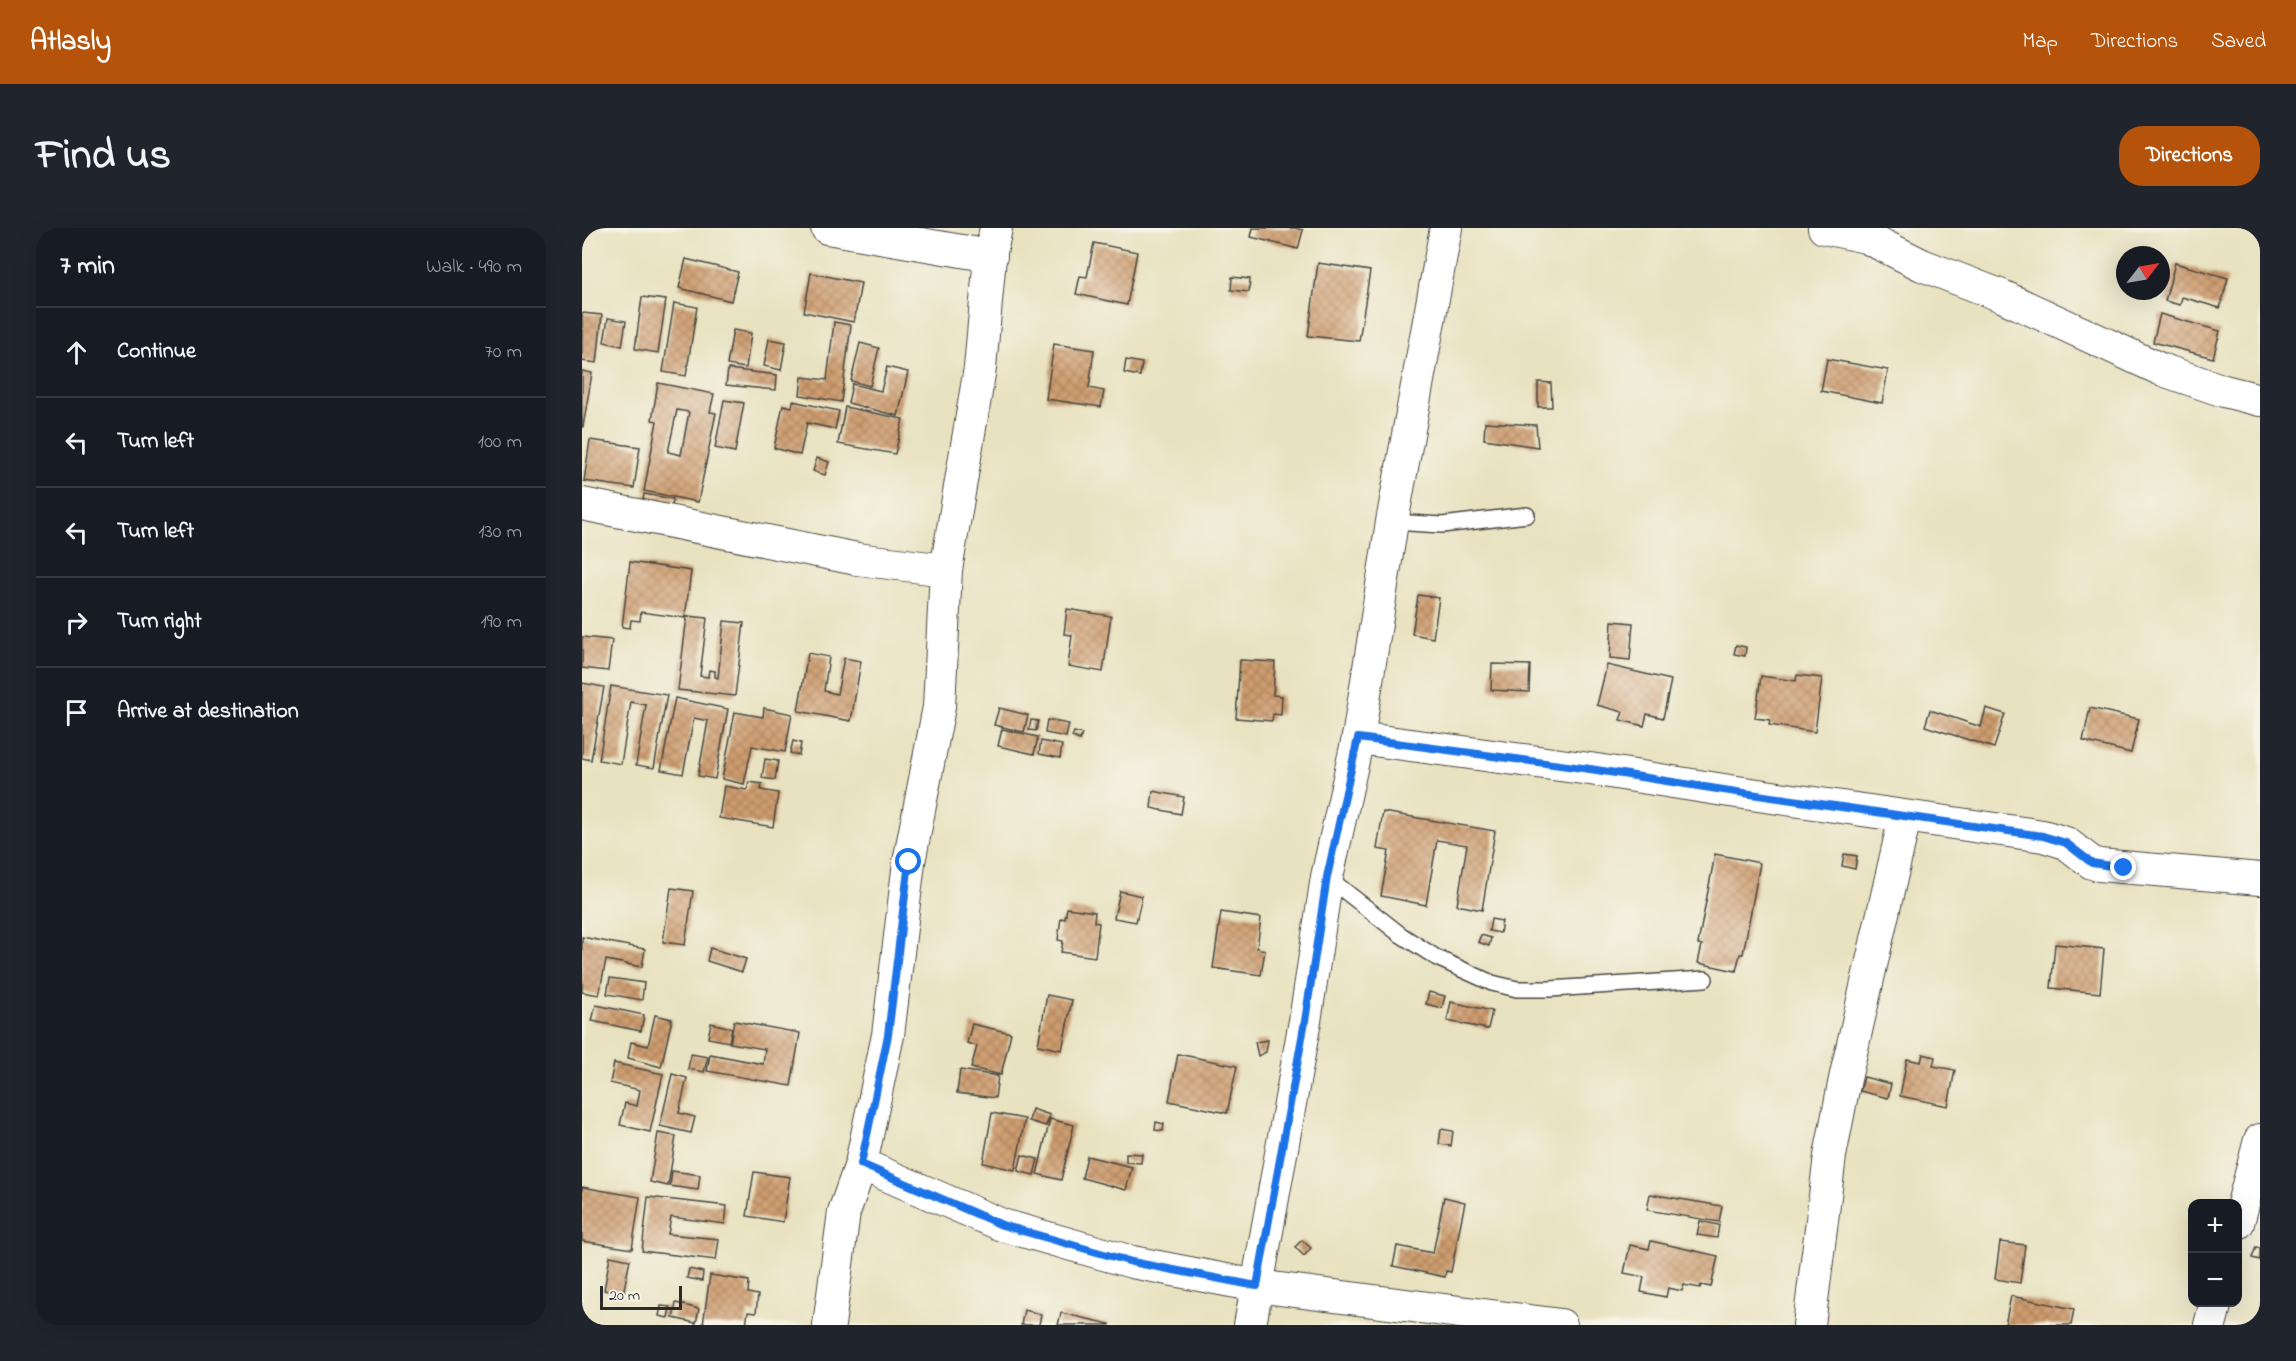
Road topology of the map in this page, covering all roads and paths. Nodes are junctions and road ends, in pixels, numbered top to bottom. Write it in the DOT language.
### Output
graph roads {
  1 [pos="827,228"];
  2 [pos="1446,228"];
  3 [pos="1824,228"];
  4 [pos="1867,233"];
  5 [pos="994,242"];
  6 [pos="2260,400"];
  7 [pos="582,504"];
  8 [pos="1527,515"];
  9 [pos="1392,522"];
  10 [pos="946,570"];
  11 [pos="1358,738"];
  12 [pos="1905,817"];
  13 [pos="1327,877"];
  14 [pos="2260,879"];
  15 [pos="1705,979"];
  16 [pos="2260,1140"];
  17 [pos="861,1164"];
  18 [pos="2242,1208"];
  19 [pos="1257,1286"];
  20 [pos="2215,1307"];
  21 [pos="829,1325"];
  22 [pos="1250,1325"];
  23 [pos="1561,1325"];
  24 [pos="1809,1325"];
  25 [pos="2210,1325"];
  1 -- 5 [label="street"];
  2 -- 9 [label="street"];
  3 -- 4 [label="street"];
  4 -- 6 [label="street"];
  5 -- 10 [label="street"];
  7 -- 10 [label="street"];
  8 -- 9 [label="lane"];
  9 -- 11 [label="street"];
  10 -- 17 [label="street"];
  11 -- 12 [label="street"];
  11 -- 13 [label="street"];
  12 -- 14 [label="street"];
  12 -- 24 [label="street"];
  13 -- 15 [label="lane"];
  13 -- 19 [label="street"];
  16 -- 18 [label="street"];
  17 -- 19 [label="street"];
  17 -- 21 [label="street"];
  19 -- 22 [label="street"];
  19 -- 23 [label="street"];
  20 -- 25 [label="street"];
}
